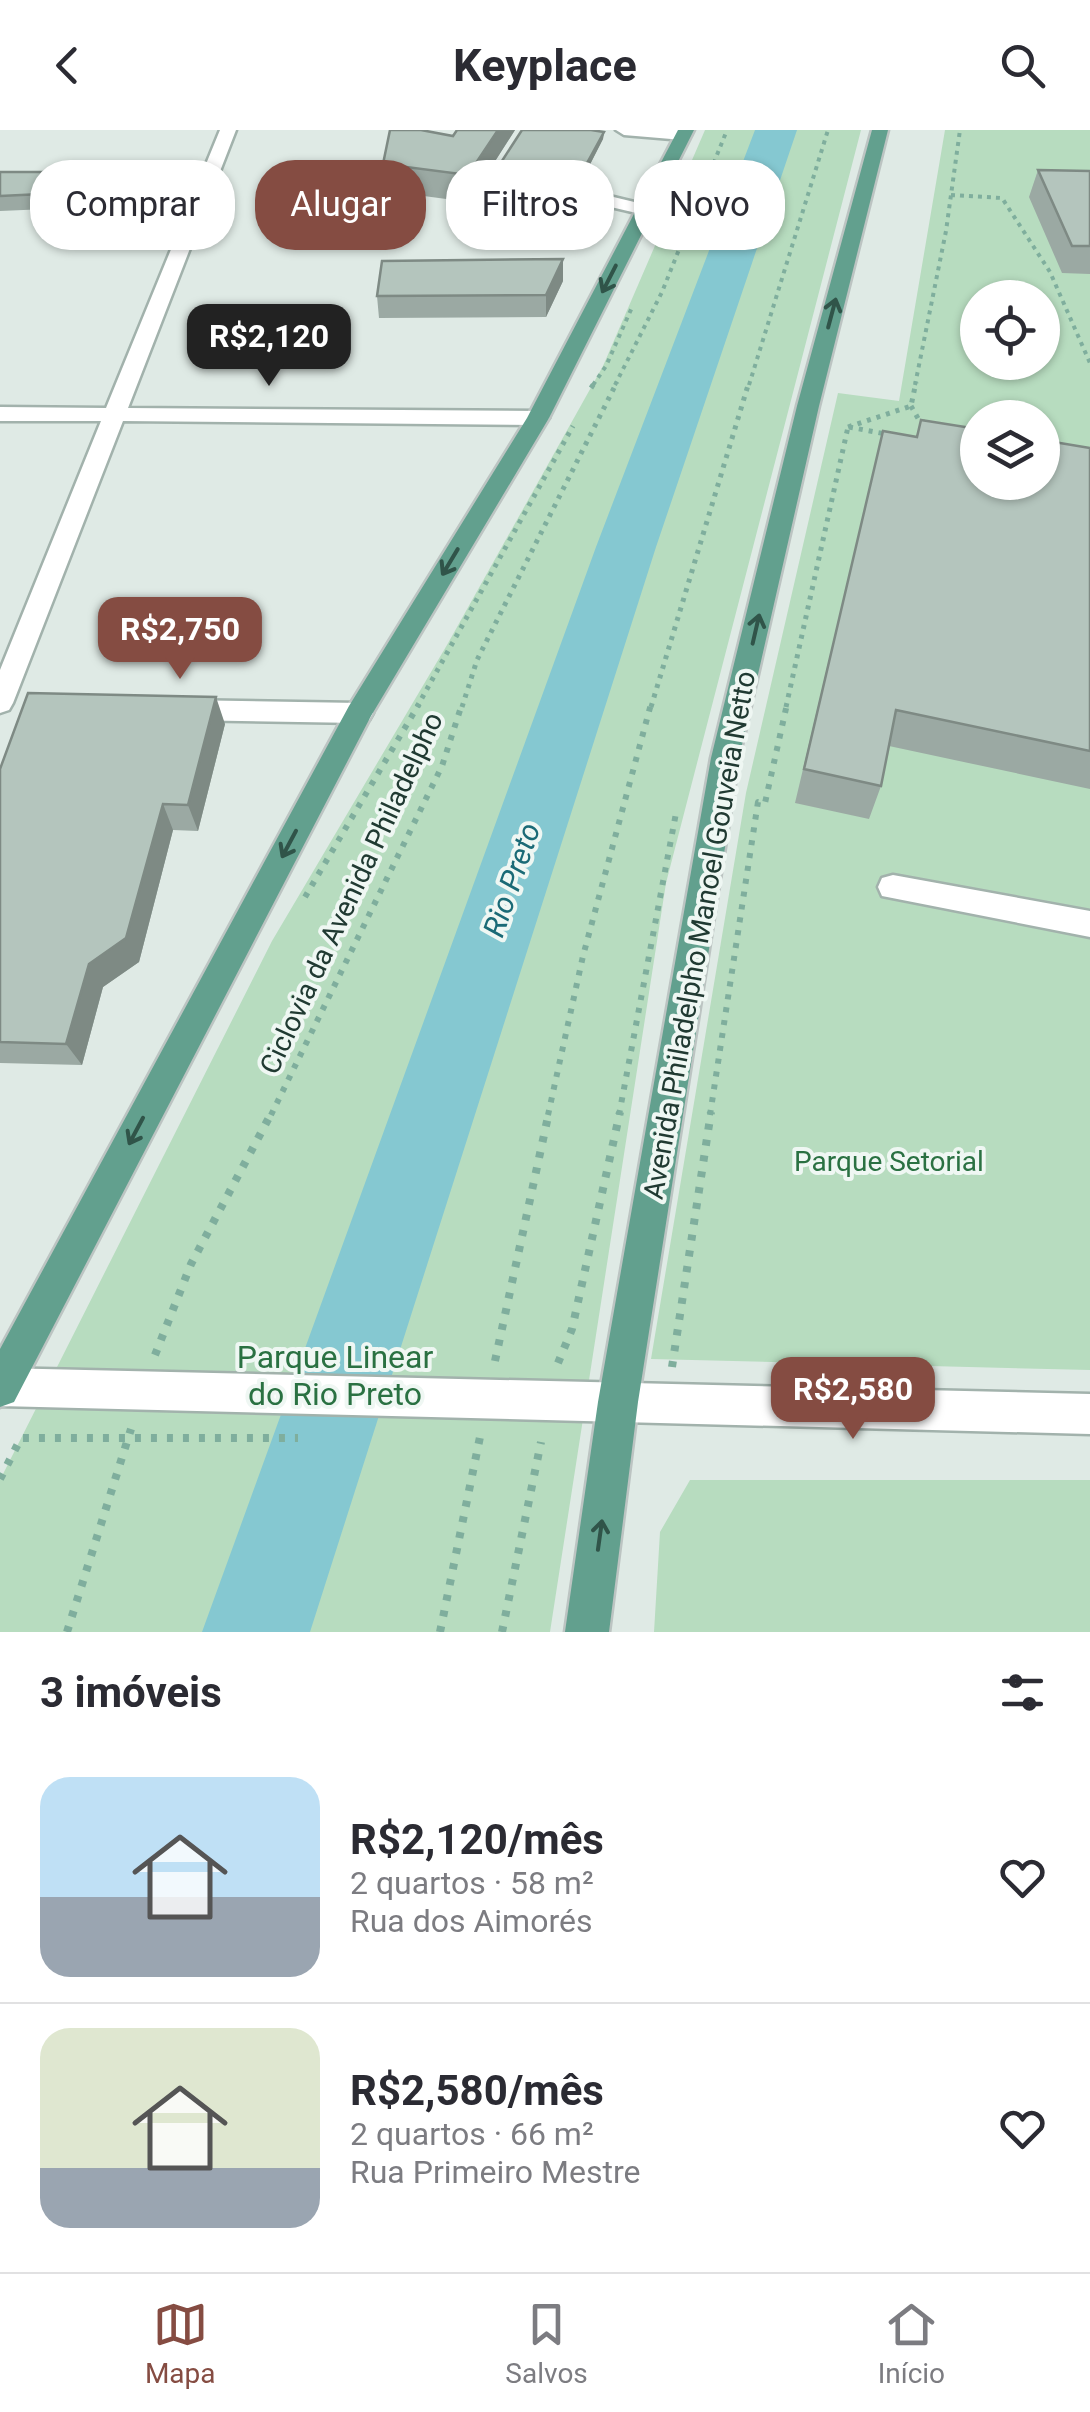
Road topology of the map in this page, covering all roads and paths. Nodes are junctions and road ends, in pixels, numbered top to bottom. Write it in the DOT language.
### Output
graph roads {
  1 [pos="228,130"];
  2 [pos="624,130"];
  3 [pos="727,130"];
  4 [pos="828,130"];
  5 [pos="880,130"];
  6 [pos="960,130"];
  7 [pos="685,132"];
  8 [pos="671,160"];
  9 [pos="952,195"];
  10 [pos="634,231"];
  11 [pos="639,292"];
  12 [pos="1090,362"];
  13 [pos="587,393"];
  14 [pos="911,406"];
  15 [pos="115,413"];
  16 [pos="0,414"];
  17 [pos="538,418"];
  18 [pos="575,420"];
  19 [pos="933,426"];
  20 [pos="848,427"];
  21 [pos="903,437"];
  22 [pos="7,706"];
  23 [pos="159,710"];
  24 [pos="359,712"];
  25 [pos="893,887"];
  26 [pos="298,909"];
  27 [pos="1090,924"];
  28 [pos="692,1370"];
  29 [pos="0,1387"];
  30 [pos="46,1388"];
  31 [pos="144,1391"];
  32 [pos="472,1397"];
  33 [pos="618,1402"];
  34 [pos="1090,1414"];
  35 [pos="20,1438"];
  36 [pos="128,1438"];
  37 [pos="464,1438"];
  38 [pos="214,1439"];
  39 [pos="480,1439"];
  40 [pos="495,1440"];
  41 [pos="526,1441"];
  42 [pos="0,1479"];
  43 [pos="67,1632"];
  44 [pos="440,1632"];
  45 [pos="502,1632"];
  46 [pos="587,1632"];
  1 -- 15 [label="street"];
  2 -- 7 [label="street"];
  3 -- 31 [label="path, Ciclovia da Avenida Philadelpho"];
  4 -- 32 [label="path"];
  33 -- 5 [label="main road, Avenida Philadelpho Manoel Gouveia Netto, one-way"];
  6 -- 9 [label="path"];
  7 -- 8 [label="main road"];
  9 -- 12 [label="path"];
  9 -- 14 [label="path"];
  10 -- 17 [label="main road, one-way"];
  11 -- 13 [label="path"];
  14 -- 19 [label="path"];
  14 -- 20 [label="path"];
  15 -- 16 [label="street"];
  15 -- 17 [label="street"];
  15 -- 22 [label="street"];
  17 -- 24 [label="main road, one-way"];
  18 -- 26 [label="path"];
  20 -- 21 [label="path"];
  20 -- 28 [label="path"];
  23 -- 24 [label="street"];
  24 -- 29 [label="main road, one-way"];
  25 -- 27 [label="street"];
  29 -- 30 [label="street"];
  30 -- 31 [label="street"];
  30 -- 35 [label="path"];
  31 -- 32 [label="street"];
  31 -- 36 [label="path, Ciclovia da Avenida Philadelpho"];
  32 -- 33 [label="street"];
  32 -- 39 [label="path"];
  33 -- 34 [label="street"];
  46 -- 33 [label="main road, Avenida Philadelpho Manoel Gouveia Netto, one-way"];
  35 -- 36 [label="path"];
  35 -- 42 [label="path"];
  36 -- 38 [label="path"];
  36 -- 43 [label="path, Ciclovia da Avenida Philadelpho"];
  37 -- 39 [label="path"];
  39 -- 40 [label="path"];
  39 -- 44 [label="path"];
  41 -- 45 [label="path"];
}
